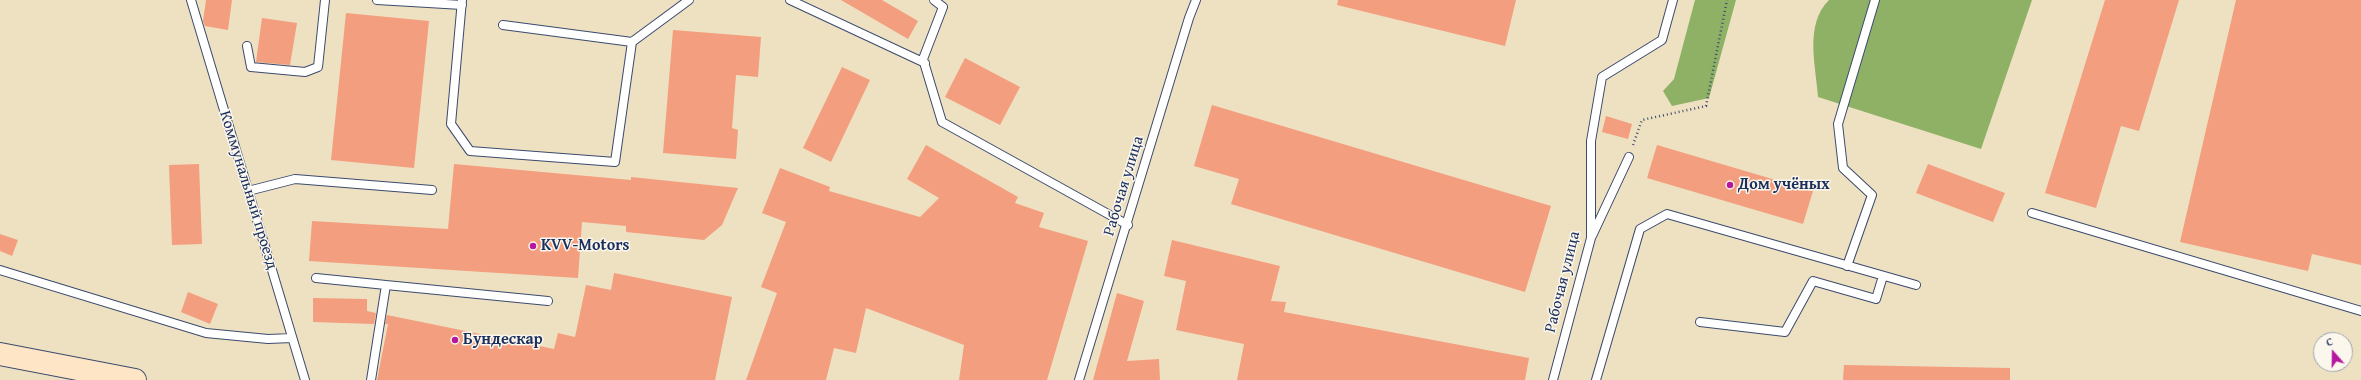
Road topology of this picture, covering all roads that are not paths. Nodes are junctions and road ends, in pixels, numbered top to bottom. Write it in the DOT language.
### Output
graph roads {
  1 [pos="191,0"];
  2 [pos="325,0"];
  3 [pos="377,0"];
  4 [pos="689,0"];
  5 [pos="790,0"];
  6 [pos="934,0"];
  7 [pos="1196,0"];
  8 [pos="1875,0"];
  9 [pos="1670,1"];
  10 [pos="462,3"];
  11 [pos="944,3"];
  12 [pos="503,25"];
  13 [pos="632,42"];
  14 [pos="247,46"];
  15 [pos="925,63"];
  16 [pos="1629,157"];
  17 [pos="432,190"];
  18 [pos="248,191"];
  19 [pos="2032,213"];
  20 [pos="1128,224"];
  21 [pos="1591,238"];
  22 [pos="1847,266"];
  23 [pos="0,270"];
  24 [pos="1883,276"];
  25 [pos="316,278"];
  26 [pos="386,285"];
  27 [pos="1916,285"];
  28 [pos="548,302"];
  29 [pos="2361,311"];
  30 [pos="1700,322"];
  31 [pos="292,338"];
  32 [pos="0,354"];
  33 [pos="135,380"];
  34 [pos="305,380"];
  35 [pos="371,380"];
  36 [pos="1079,380"];
  37 [pos="1553,380"];
  38 [pos="1596,380"];
  1 -- 18 [label="lane, Коммунальный проезд"];
  2 -- 14 [label="lane"];
  3 -- 10 [label="lane"];
  4 -- 13 [label="lane"];
  5 -- 15 [label="lane"];
  6 -- 11 [label="lane"];
  7 -- 20 [label="lane, Рабочая улица"];
  8 -- 22 [label="lane"];
  9 -- 21 [label="lane, Рабочая улица"];
  10 -- 13 [label="lane"];
  11 -- 15 [label="lane"];
  12 -- 13 [label="lane"];
  15 -- 20 [label="lane"];
  16 -- 21 [label="lane"];
  17 -- 18 [label="lane"];
  18 -- 31 [label="lane, Коммунальный проезд"];
  19 -- 29 [label="lane"];
  20 -- 36 [label="lane, Рабочая улица"];
  21 -- 37 [label="lane, Рабочая улица"];
  22 -- 24 [label="lane"];
  22 -- 38 [label="lane"];
  23 -- 31 [label="lane"];
  24 -- 27 [label="lane"];
  24 -- 30 [label="lane"];
  25 -- 26 [label="lane"];
  26 -- 28 [label="lane"];
  26 -- 35 [label="lane"];
  31 -- 34 [label="lane, Коммунальный проезд"];
  32 -- 33 [label="street"];
}
